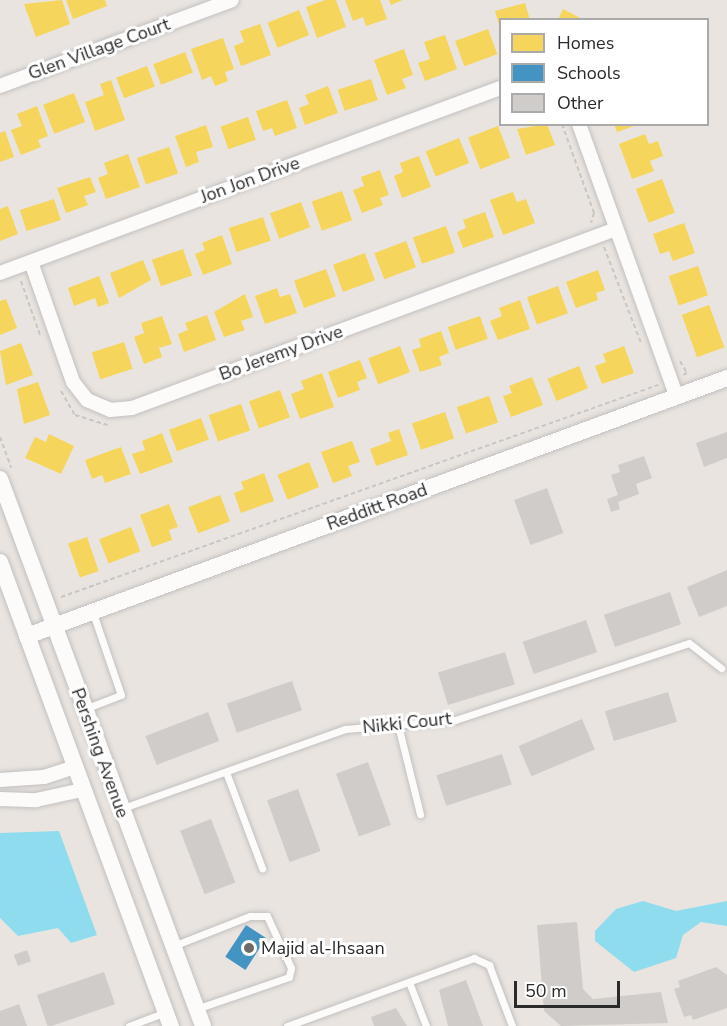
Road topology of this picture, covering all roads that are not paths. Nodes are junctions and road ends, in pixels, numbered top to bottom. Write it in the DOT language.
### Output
graph roads {
  1 [pos="232,0"];
  2 [pos="0,86"];
  3 [pos="499,89"];
  4 [pos="580,126"];
  5 [pos="616,230"];
  6 [pos="31,262"];
  7 [pos="0,273"];
  8 [pos="727,378"];
  9 [pos="677,397"];
  10 [pos="8,479"];
  11 [pos="0,562"];
  12 [pos="92,612"];
  13 [pos="53,627"];
  14 [pos="27,636"];
  15 [pos="721,668"];
  16 [pos="84,709"];
  17 [pos="398,725"];
  18 [pos="74,767"];
  19 [pos="226,772"];
  20 [pos="26,779"];
  21 [pos="0,780"];
  22 [pos="82,789"];
  23 [pos="0,799"];
  24 [pos="26,800"];
  25 [pos="121,809"];
  26 [pos="420,814"];
  27 [pos="262,868"];
  28 [pos="172,946"];
  29 [pos="409,981"];
  30 [pos="196,1009"];
  31 [pos="168,1019"];
  32 [pos="299,1024"];
  33 [pos="129,1026"];
  34 [pos="202,1026"];
  35 [pos="287,1026"];
  36 [pos="426,1026"];
  37 [pos="512,1026"];
  1 -- 2 [label="street, Glen Village Court"];
  3 -- 6 [label="street, Jon Jon Drive"];
  4 -- 5 [label="street"];
  5 -- 6 [label="street, Bo Jeremy Drive"];
  5 -- 9 [label="street"];
  6 -- 7 [label="street, Jon Jon Drive"];
  8 -- 9 [label="street, Redditt Road"];
  9 -- 12 [label="street, Redditt Road"];
  10 -- 13 [label="street, Pershing Avenue"];
  11 -- 14 [label="street, Pershing Avenue"];
  12 -- 13 [label="street, Redditt Road"];
  12 -- 16 [label="lane"];
  13 -- 14 [label="street, Redditt Road"];
  13 -- 16 [label="street, Pershing Avenue"];
  14 -- 18 [label="street, Pershing Avenue"];
  15 -- 17 [label="lane, Nikki Court"];
  16 -- 25 [label="street, Pershing Avenue"];
  17 -- 19 [label="lane, Nikki Court"];
  17 -- 26 [label="lane"];
  18 -- 20 [label="street"];
  18 -- 22 [label="street, Pershing Avenue"];
  19 -- 25 [label="lane, Nikki Court"];
  19 -- 27 [label="lane"];
  20 -- 21 [label="street"];
  20 -- 24 [label="street"];
  22 -- 24 [label="street"];
  22 -- 31 [label="street, Pershing Avenue"];
  23 -- 24 [label="street"];
  25 -- 28 [label="street, Pershing Avenue"];
  28 -- 30 [label="street, Pershing Avenue"];
  28 -- 30 [label="lane"];
  29 -- 32 [label="lane"];
  29 -- 36 [label="lane"];
  29 -- 37 [label="lane"];
  30 -- 34 [label="street, Pershing Avenue"];
  31 -- 33 [label="lane"];
  32 -- 35 [label="lane"];
}
